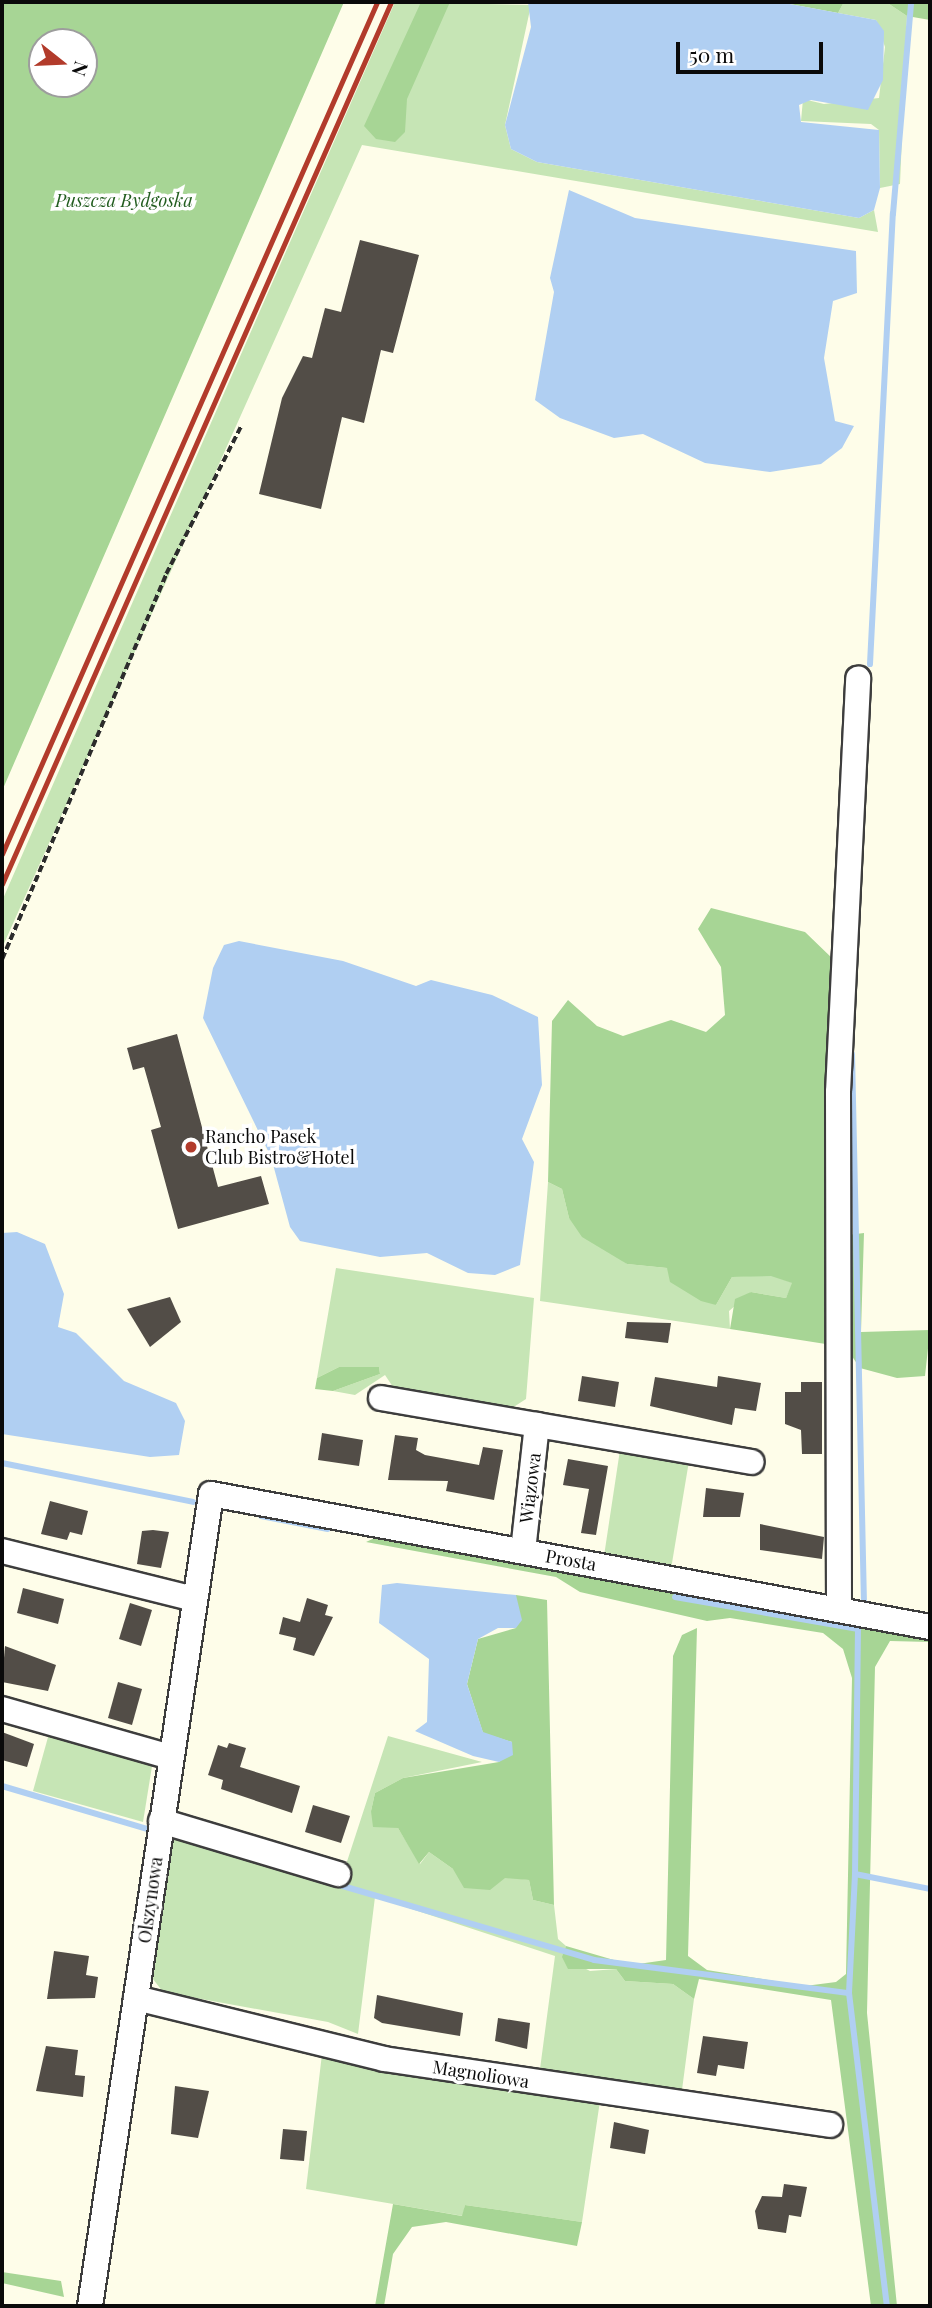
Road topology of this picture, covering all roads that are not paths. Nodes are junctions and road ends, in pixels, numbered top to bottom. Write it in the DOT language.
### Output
graph roads {
  1 [pos="858,678"];
  2 [pos="380,1398"];
  3 [pos="537,1425"];
  4 [pos="752,1462"];
  5 [pos="211,1494"];
  6 [pos="2,1551"];
  7 [pos="523,1551"];
  8 [pos="194,1599"];
  9 [pos="839,1609"];
  10 [pos="930,1627"];
  11 [pos="2,1709"];
  12 [pos="170,1757"];
  13 [pos="160,1828"];
  14 [pos="338,1874"];
  15 [pos="136,1998"];
  16 [pos="830,2125"];
  17 [pos="90,2306"];
  1 -- 9 [label="street"];
  2 -- 3 [label="street"];
  3 -- 4 [label="street"];
  3 -- 7 [label="street, Wiązowa"];
  5 -- 7 [label="street, Prosta"];
  5 -- 8 [label="street, Olszynowa"];
  6 -- 8 [label="street"];
  7 -- 9 [label="street, Prosta"];
  8 -- 12 [label="street, Olszynowa"];
  9 -- 10 [label="street, Prosta"];
  11 -- 12 [label="street"];
  12 -- 13 [label="street, Olszynowa"];
  13 -- 14 [label="street"];
  13 -- 15 [label="street, Olszynowa"];
  15 -- 16 [label="street, Magnoliowa"];
  15 -- 17 [label="street, Olszynowa"];
}
